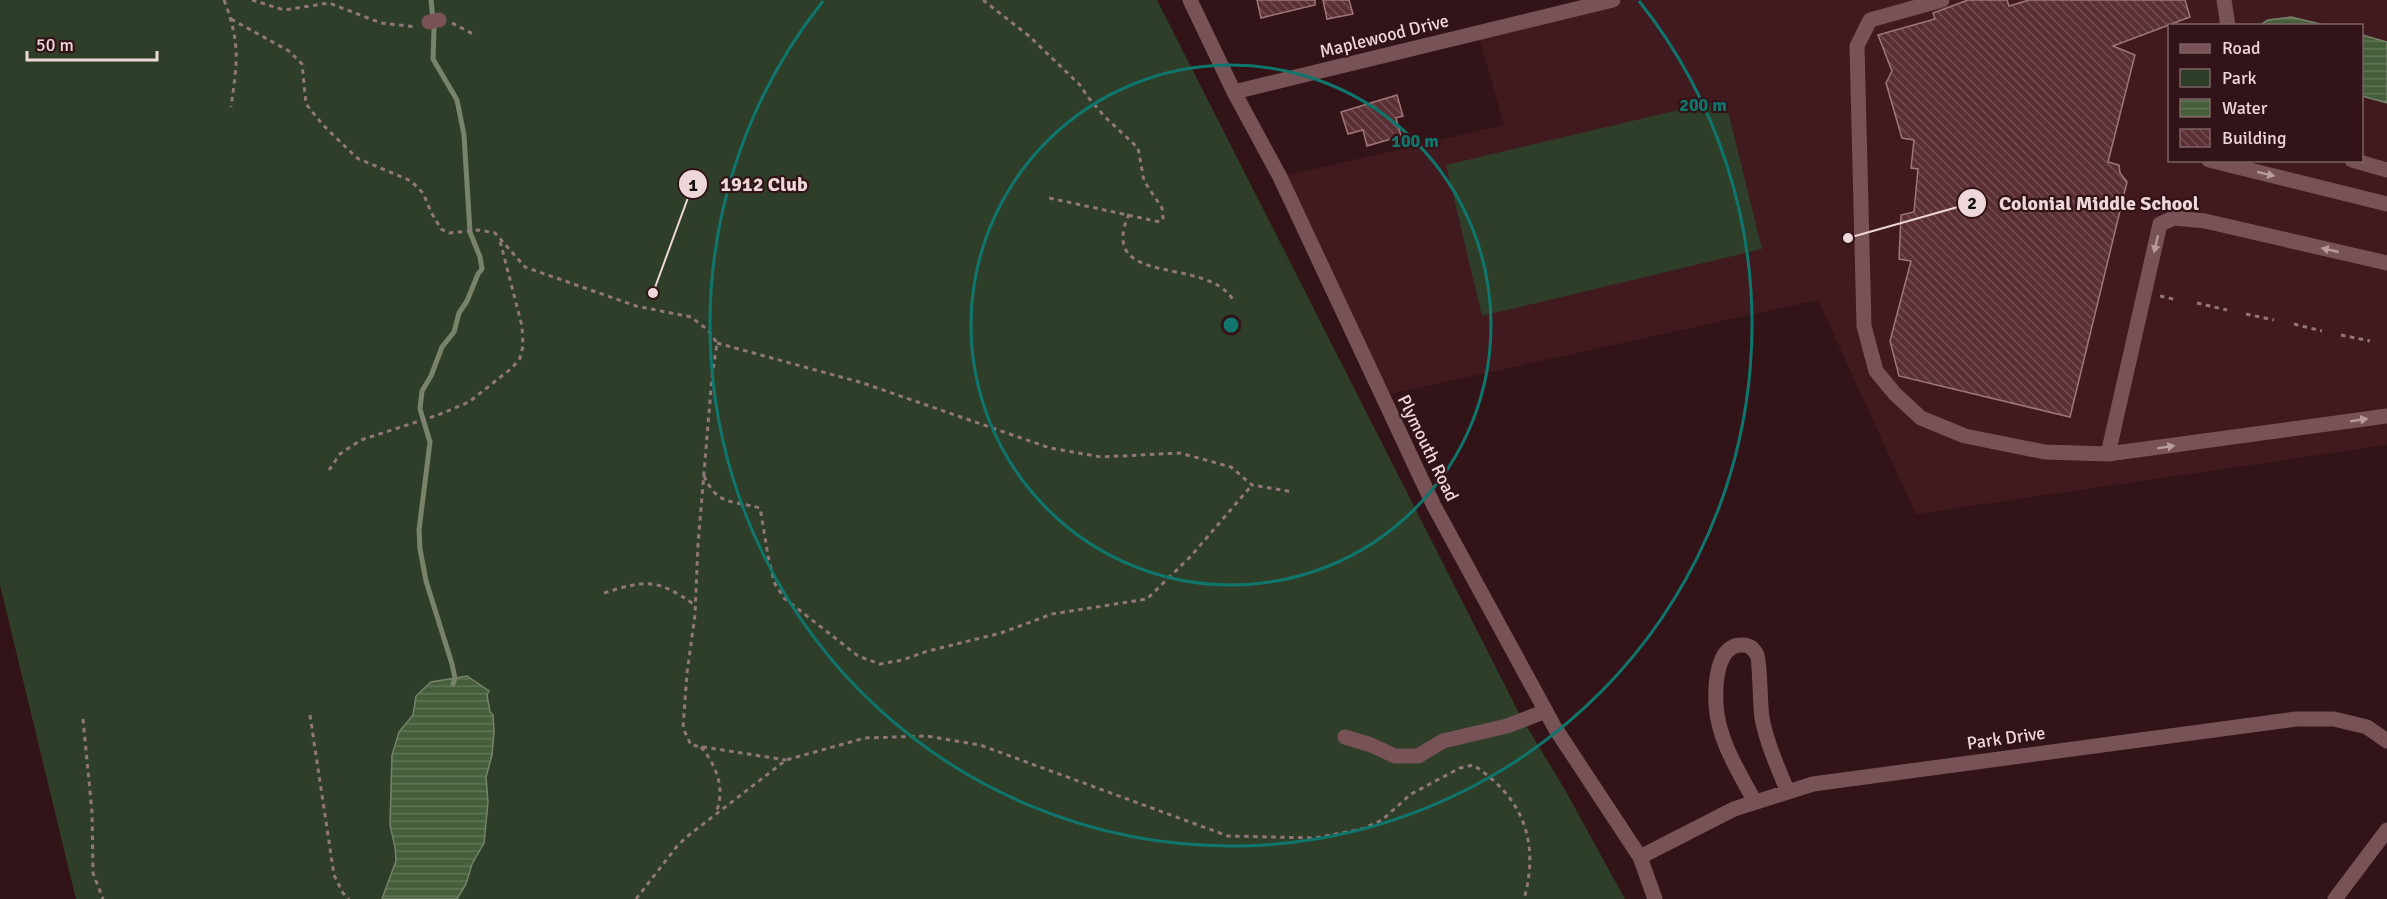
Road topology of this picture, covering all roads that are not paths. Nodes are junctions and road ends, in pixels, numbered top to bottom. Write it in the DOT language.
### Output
graph roads {
  1 [pos="1190,0"];
  2 [pos="1613,0"];
  3 [pos="1942,0"];
  4 [pos="2224,0"];
  5 [pos="2228,24"];
  6 [pos="1234,92"];
  7 [pos="2218,162"];
  8 [pos="2359,162"];
  9 [pos="2387,170"];
  10 [pos="2387,204"];
  11 [pos="2387,263"];
  12 [pos="2387,416"];
  13 [pos="2108,454"];
  14 [pos="1546,711"];
  15 [pos="1345,737"];
  16 [pos="2387,741"];
  17 [pos="1788,792"];
  18 [pos="1755,802"];
  19 [pos="2385,835"];
  20 [pos="1640,857"];
  21 [pos="1655,899"];
  22 [pos="2335,899"];
  1 -- 6 [label="street, Plymouth Road"];
  2 -- 6 [label="street, Maplewood Drive"];
  3 -- 13 [label="street"];
  4 -- 5 [label="street"];
  6 -- 14 [label="street, Plymouth Road"];
  7 -- 10 [label="street, one-way"];
  8 -- 9 [label="street"];
  11 -- 13 [label="street, one-way"];
  13 -- 12 [label="street, one-way"];
  14 -- 15 [label="street"];
  14 -- 20 [label="street, Plymouth Road"];
  16 -- 17 [label="street, Park Drive"];
  17 -- 18 [label="street, Park Drive"];
  17 -- 18 [label="street"];
  18 -- 20 [label="street, Park Drive"];
  19 -- 22 [label="street"];
  20 -- 21 [label="street, Plymouth Road"];
}
